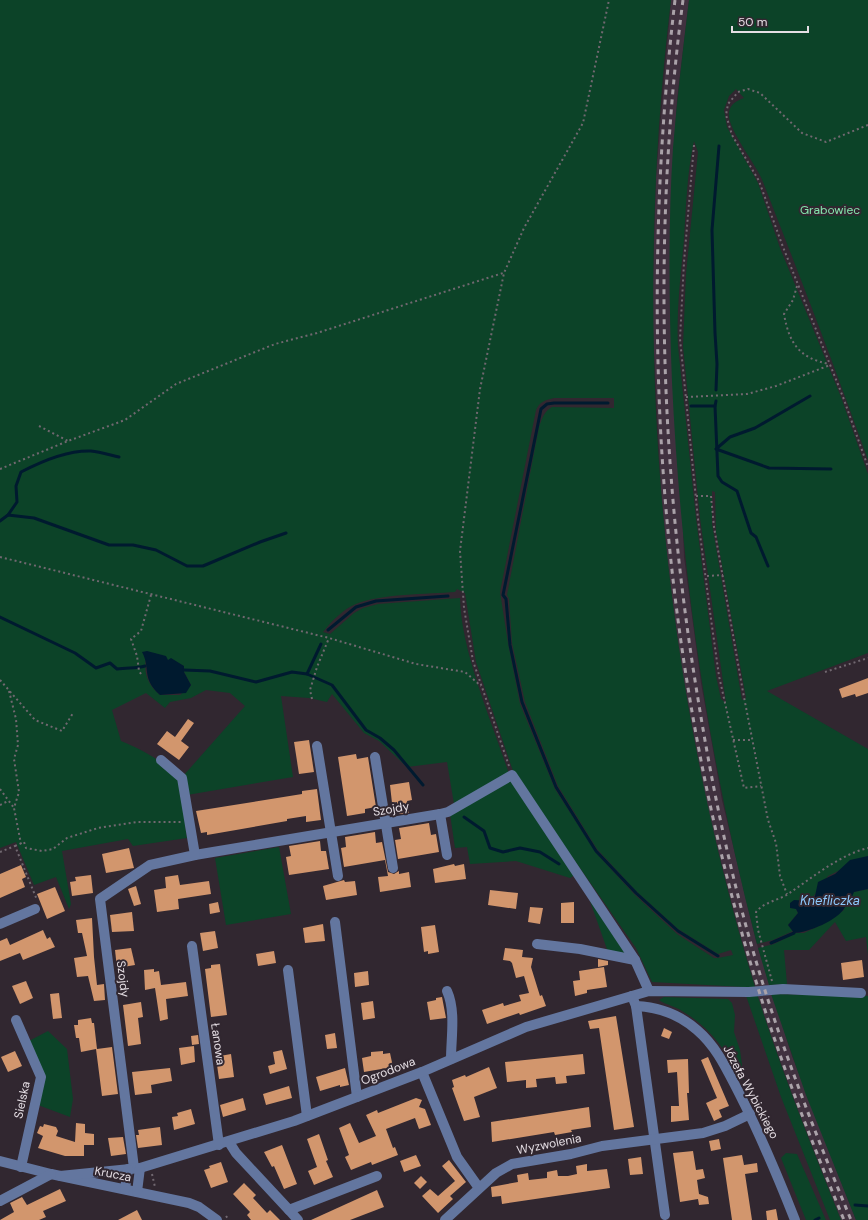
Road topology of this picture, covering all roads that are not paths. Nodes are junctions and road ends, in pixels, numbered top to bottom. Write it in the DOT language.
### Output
graph roads {
  1 [pos="317,746"];
  2 [pos="374,757"];
  3 [pos="161,760"];
  4 [pos="444,813"];
  5 [pos="386,823"];
  6 [pos="331,832"];
  7 [pos="195,855"];
  8 [pos="447,855"];
  9 [pos="393,868"];
  10 [pos="338,876"];
  11 [pos="35,909"];
  12 [pos="335,922"];
  13 [pos="0,924"];
  14 [pos="537,944"];
  15 [pos="192,946"];
  16 [pos="635,960"];
  17 [pos="288,970"];
  18 [pos="447,991"];
  19 [pos="649,991"];
  20 [pos="861,993"];
  21 [pos="632,996"];
  22 [pos="636,1006"];
  23 [pos="16,1020"];
  24 [pos="451,1059"];
  25 [pos="422,1072"];
  26 [pos="357,1097"];
  27 [pos="750,1114"];
  28 [pos="307,1116"];
  29 [pos="653,1138"];
  30 [pos="224,1143"];
  31 [pos="0,1161"];
  32 [pos="22,1167"];
  33 [pos="134,1168"];
  34 [pos="55,1175"];
  35 [pos="377,1176"];
  36 [pos="478,1188"];
  37 [pos="125,1189"];
  38 [pos="137,1192"];
  39 [pos="0,1201"];
  40 [pos="289,1210"];
  41 [pos="665,1215"];
  42 [pos="217,1220"];
  43 [pos="298,1220"];
  44 [pos="445,1220"];
  45 [pos="796,1220"];
  1 -- 6 [label="street"];
  2 -- 5 [label="street"];
  3 -- 7 [label="street"];
  4 -- 5 [label="street, Szojdy"];
  4 -- 8 [label="street"];
  4 -- 16 [label="street"];
  5 -- 6 [label="street, Szojdy"];
  5 -- 9 [label="street"];
  6 -- 7 [label="street, Szojdy"];
  6 -- 10 [label="street"];
  7 -- 33 [label="street, Szojdy"];
  11 -- 13 [label="street"];
  12 -- 26 [label="street"];
  14 -- 16 [label="street"];
  15 -- 30 [label="street, Łanowa"];
  16 -- 19 [label="street"];
  17 -- 28 [label="street"];
  18 -- 24 [label="street"];
  19 -- 20 [label="street, Ogrodowa"];
  19 -- 21 [label="street, Ogrodowa"];
  21 -- 22 [label="street"];
  21 -- 24 [label="street, Ogrodowa"];
  22 -- 27 [label="street, Józefa Wybickiego"];
  22 -- 29 [label="street"];
  23 -- 32 [label="street, Sielska"];
  24 -- 25 [label="street, Ogrodowa"];
  25 -- 26 [label="street, Ogrodowa"];
  25 -- 36 [label="street"];
  26 -- 28 [label="street, Ogrodowa"];
  27 -- 29 [label="street, Wyzwolenia"];
  27 -- 45 [label="street, Józefa Wybickiego"];
  28 -- 30 [label="street, Ogrodowa"];
  29 -- 36 [label="street, Wyzwolenia"];
  29 -- 41 [label="street"];
  30 -- 33 [label="street, Ogrodowa"];
  30 -- 40 [label="street"];
  31 -- 32 [label="street, Krucza"];
  32 -- 34 [label="street, Krucza"];
  33 -- 34 [label="street, Ogrodowa"];
  33 -- 37 [label="street"];
  33 -- 38 [label="street"];
  34 -- 37 [label="street, Krucza"];
  34 -- 39 [label="street"];
  35 -- 40 [label="street"];
  36 -- 44 [label="street, Wyzwolenia"];
  37 -- 38 [label="street, Krucza"];
  38 -- 42 [label="street, Krucza"];
  40 -- 43 [label="street"];
}
